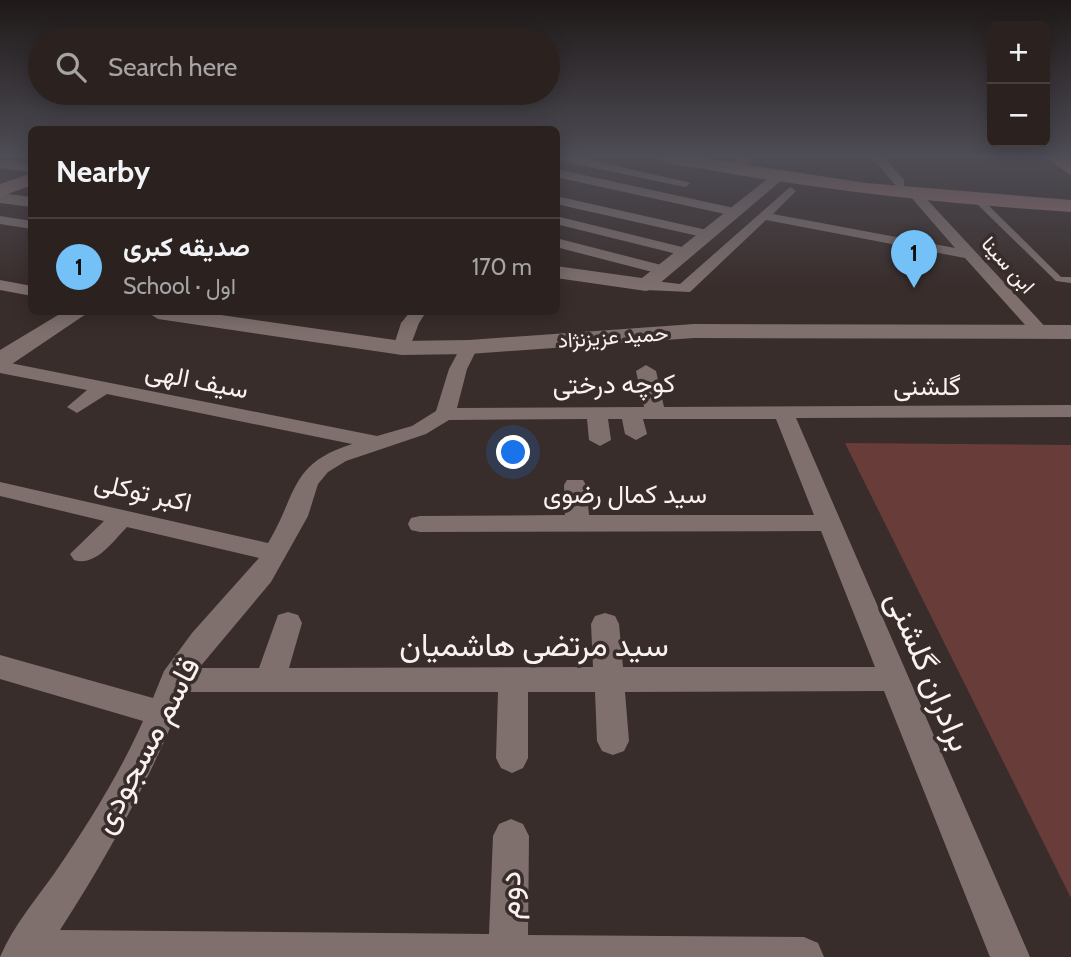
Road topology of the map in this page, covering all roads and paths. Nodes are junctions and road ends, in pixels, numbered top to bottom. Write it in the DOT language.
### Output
graph roads {
  1 [pos="560,201"];
  2 [pos="682,201"];
  3 [pos="748,201"];
  4 [pos="780,201"];
  5 [pos="921,201"];
  6 [pos="975,201"];
  7 [pos="979,201"];
  8 [pos="1071,206"];
  9 [pos="734,212"];
  10 [pos="764,216"];
  11 [pos="0,220"];
  12 [pos="560,221"];
  13 [pos="28,224"];
  14 [pos="707,234"];
  15 [pos="560,245"];
  16 [pos="685,253"];
  17 [pos="971,255"];
  18 [pos="664,270"];
  19 [pos="560,273"];
  20 [pos="1071,280"];
  21 [pos="0,285"];
  22 [pos="646,285"];
  23 [pos="28,290"];
  24 [pos="73,315"];
  25 [pos="178,315"];
  26 [pos="416,315"];
  27 [pos="1041,332"];
  28 [pos="1071,332"];
  29 [pos="469,347"];
  30 [pos="402,348"];
  31 [pos="0,361"];
  32 [pos="0,368"];
  33 [pos="646,371"];
  34 [pos="103,388"];
  35 [pos="77,407"];
  36 [pos="655,411"];
  37 [pos="783,411"];
  38 [pos="1071,411"];
  39 [pos="597,412"];
  40 [pos="631,412"];
  41 [pos="445,414"];
  42 [pos="636,434"];
  43 [pos="600,440"];
  44 [pos="384,444"];
  45 [pos="575,485"];
  46 [pos="0,489"];
  47 [pos="122,518"];
  48 [pos="830,523"];
  49 [pos="420,524"];
  50 [pos="577,524"];
  51 [pos="273,553"];
  52 [pos="83,554"];
  53 [pos="288,623"];
  54 [pos="605,624"];
  55 [pos="0,667"];
  56 [pos="894,679"];
  57 [pos="174,680"];
  58 [pos="270,680"];
  59 [pos="513,680"];
  60 [pos="608,680"];
  61 [pos="160,713"];
  62 [pos="613,741"];
  63 [pos="512,758"];
  64 [pos="511,836"];
  65 [pos="22,953"];
  66 [pos="508,954"];
  67 [pos="705,956"];
  68 [pos="804,957"];
  69 [pos="1010,957"];
  1 -- 14 [label="street"];
  2 -- 9 [label="street"];
  3 -- 9 [label="street"];
  4 -- 10 [label="street"];
  5 -- 17 [label="street, ابن سینا"];
  6 -- 7 [label="main road"];
  7 -- 8 [label="main road"];
  7 -- 20 [label="lane"];
  9 -- 14 [label="street"];
  10 -- 17 [label="street"];
  10 -- 22 [label="street"];
  11 -- 13 [label="street"];
  12 -- 16 [label="street"];
  14 -- 16 [label="street"];
  15 -- 18 [label="street"];
  16 -- 18 [label="street"];
  17 -- 27 [label="street, ابن سینا"];
  18 -- 22 [label="street"];
  19 -- 22 [label="street"];
  21 -- 23 [label="street"];
  24 -- 31 [label="street"];
  25 -- 30 [label="street, حمید عزیزنژاد"];
  26 -- 30 [label="street"];
  27 -- 28 [label="street, حمید عزیزنژاد"];
  27 -- 29 [label="street, حمید عزیزنژاد"];
  29 -- 30 [label="street, حمید عزیزنژاد"];
  29 -- 41 [label="street"];
  32 -- 34 [label="street, سیف الهی"];
  33 -- 36 [label="street"];
  34 -- 35 [label="street"];
  34 -- 44 [label="street, سیف الهی"];
  36 -- 37 [label="street, کوچه درختی"];
  36 -- 40 [label="street, کوچه درختی"];
  37 -- 38 [label="street, گلشنی"];
  37 -- 48 [label="street, برادران گلشنی"];
  39 -- 40 [label="street, کوچه درختی"];
  39 -- 41 [label="street, کوچه درختی"];
  39 -- 43 [label="street"];
  40 -- 42 [label="street"];
  41 -- 44 [label="street, قاسم مسجودی"];
  44 -- 51 [label="street, قاسم مسجودی"];
  45 -- 50 [label="street"];
  46 -- 47 [label="street, اکبر توکلی"];
  47 -- 51 [label="street, اکبر توکلی"];
  47 -- 52 [label="street"];
  48 -- 50 [label="street, سید کمال رضوی"];
  48 -- 56 [label="street, برادران گلشنی"];
  49 -- 50 [label="street, سید کمال رضوی"];
  51 -- 57 [label="street, قاسم مسجودی"];
  53 -- 58 [label="street"];
  54 -- 60 [label="street"];
  55 -- 61 [label="street"];
  56 -- 60 [label="street, سید مرتضی هاشمیان"];
  56 -- 69 [label="street, برادران گلشنی"];
  57 -- 58 [label="street, سید مرتضی هاشمیان"];
  57 -- 61 [label="street, قاسم مسجودی"];
  58 -- 59 [label="street, سید مرتضی هاشمیان"];
  59 -- 60 [label="street, سید مرتضی هاشمیان"];
  59 -- 63 [label="street"];
  60 -- 62 [label="street"];
  61 -- 65 [label="street, قاسم مسجودی"];
  64 -- 66 [label="street, دوم"];
  65 -- 66 [label="street"];
  66 -- 67 [label="street"];
  67 -- 68 [label="street"];
}
